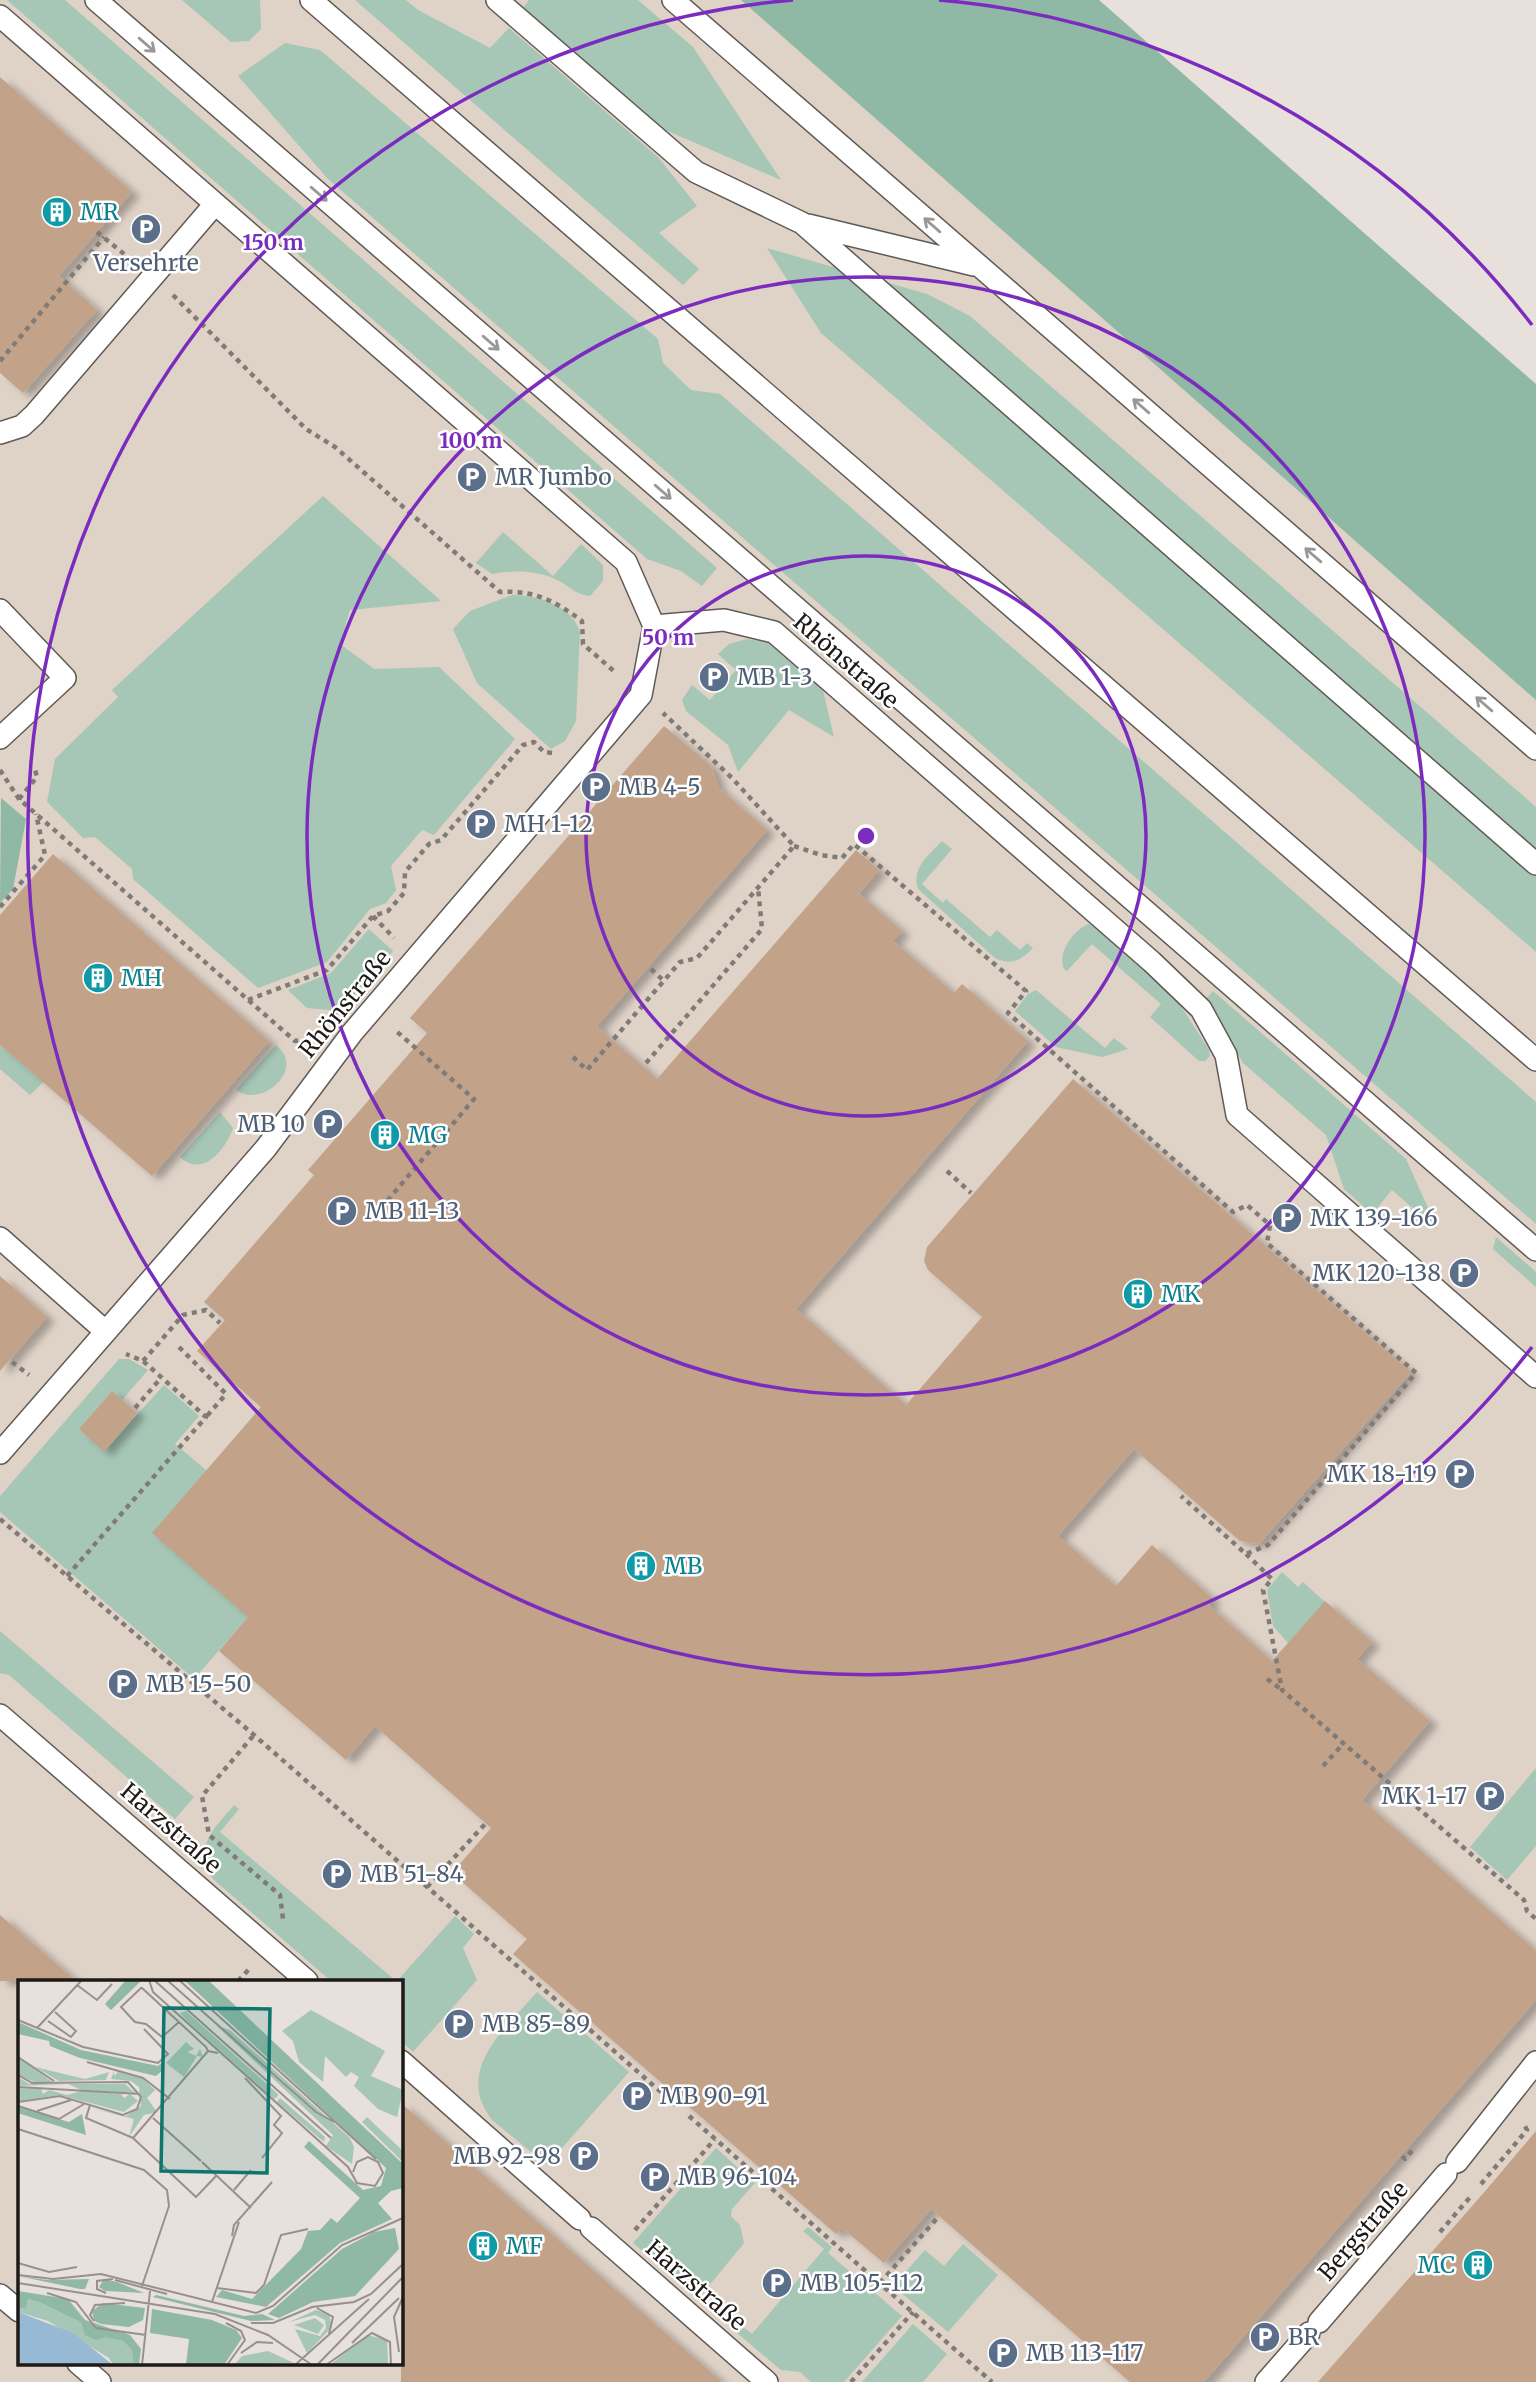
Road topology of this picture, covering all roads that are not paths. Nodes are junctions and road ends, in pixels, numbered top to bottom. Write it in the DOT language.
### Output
graph roads {
  1 [pos="96,0"];
  2 [pos="311,0"];
  3 [pos="497,0"];
  4 [pos="673,0"];
  5 [pos="0,16"];
  6 [pos="215,204"];
  7 [pos="803,223"];
  8 [pos="979,266"];
  9 [pos="0,433"];
  10 [pos="0,610"];
  11 [pos="654,626"];
  12 [pos="0,738"];
  13 [pos="1536,749"];
  14 [pos="1536,864"];
  15 [pos="1536,1060"];
  16 [pos="0,1238"];
  17 [pos="1536,1251"];
  18 [pos="105,1331"];
  19 [pos="1536,1377"];
  20 [pos="0,1453"];
  21 [pos="0,1715"];
  22 [pos="306,1980"];
  23 [pos="1536,2062"];
  24 [pos="402,2063"];
  25 [pos="0,2295"];
  26 [pos="18,2310"];
  27 [pos="79,2364"];
  28 [pos="100,2382"];
  29 [pos="767,2382"];
  30 [pos="1266,2382"];
  1 -- 17 [label="lane, one-way"];
  2 -- 15 [label="lane"];
  3 -- 7 [label="lane"];
  8 -- 4 [label="lane, one-way"];
  5 -- 6 [label="lane"];
  6 -- 9 [label="lane"];
  6 -- 11 [label="lane"];
  7 -- 8 [label="lane"];
  7 -- 14 [label="lane"];
  13 -- 8 [label="lane, one-way"];
  10 -- 12 [label="lane"];
  11 -- 18 [label="lane, Rhönstraße"];
  11 -- 19 [label="lane, Rhönstraße"];
  16 -- 18 [label="lane"];
  18 -- 20 [label="lane, Rhönstraße"];
  21 -- 22 [label="lane, Harzstraße"];
  23 -- 30 [label="lane, Bergstraße"];
  24 -- 29 [label="lane, Harzstraße"];
  25 -- 26 [label="lane"];
  27 -- 28 [label="lane"];
}
